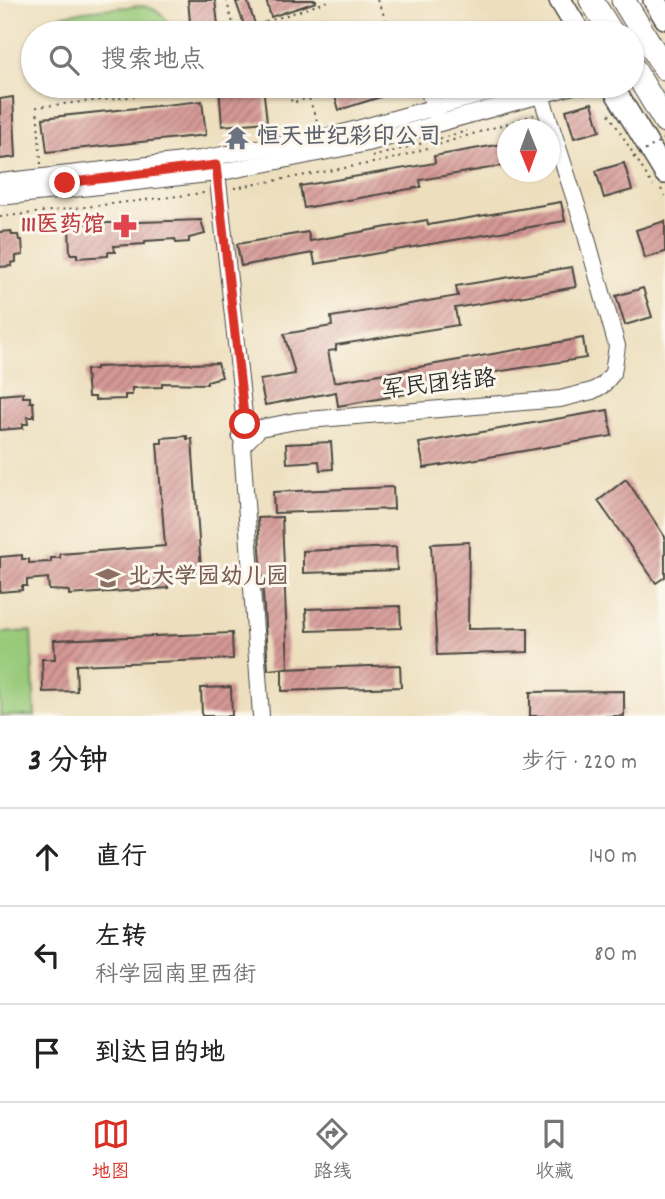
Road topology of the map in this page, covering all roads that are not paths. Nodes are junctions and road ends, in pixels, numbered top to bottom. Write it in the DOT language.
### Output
graph roads {
  1 [pos="559,0"];
  2 [pos="591,0"];
  3 [pos="623,0"];
  4 [pos="654,0"];
  5 [pos="665,18"];
  6 [pos="572,21"];
  7 [pos="604,21"];
  8 [pos="636,21"];
  9 [pos="644,34"];
  10 [pos="665,69"];
  11 [pos="644,86"];
  12 [pos="430,98"];
  13 [pos="482,98"];
  14 [pos="503,98"];
  15 [pos="542,98"];
  16 [pos="612,98"];
  17 [pos="437,116"];
  18 [pos="665,121"];
  19 [pos="216,165"];
  20 [pos="657,178"];
  21 [pos="0,183"];
  22 [pos="0,190"];
  23 [pos="0,197"];
  24 [pos="240,436"];
  25 [pos="261,716"];
  1 -- 6 [label="main road"];
  2 -- 7 [label="highway"];
  3 -- 8 [label="highway"];
  4 -- 5 [label="main road"];
  9 -- 10 [label="highway"];
  11 -- 18 [label="highway"];
  12 -- 17 [label="street"];
  13 -- 17 [label="street"];
  14 -- 17 [label="street"];
  15 -- 25 [label="street, 军民团结路"];
  16 -- 20 [label="main road"];
  17 -- 19 [label="street"];
  19 -- 21 [label="street"];
  19 -- 22 [label="street"];
  19 -- 23 [label="street"];
  19 -- 24 [label="street"];
}
